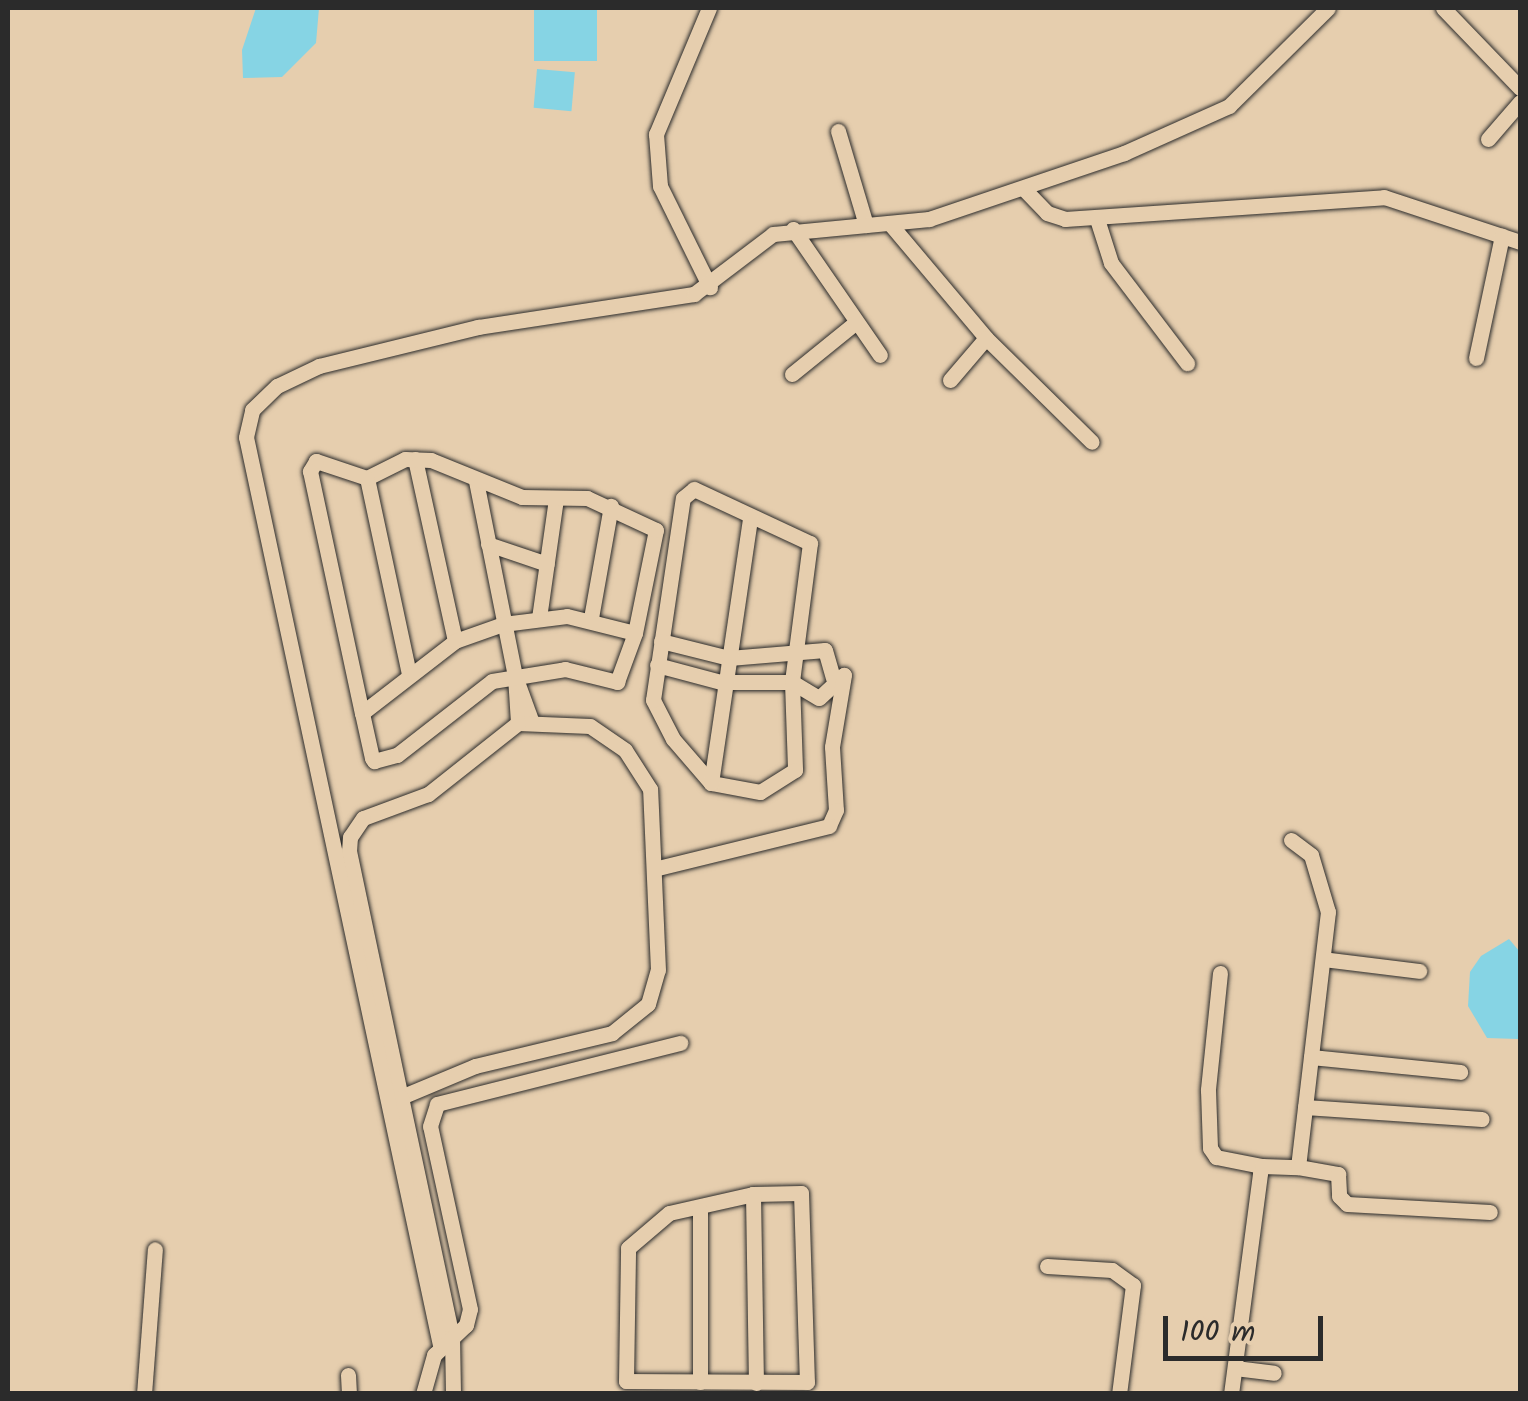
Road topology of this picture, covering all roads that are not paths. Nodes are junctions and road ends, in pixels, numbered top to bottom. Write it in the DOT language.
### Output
graph roads {
  1 [pos="709,8"];
  2 [pos="1328,8"];
  3 [pos="1443,8"];
  4 [pos="1520,88"];
  5 [pos="1520,102"];
  6 [pos="838,130"];
  7 [pos="1488,138"];
  8 [pos="1024,189"];
  9 [pos="1097,219"];
  10 [pos="890,224"];
  11 [pos="866,225"];
  12 [pos="793,228"];
  13 [pos="1502,236"];
  14 [pos="1520,242"];
  15 [pos="710,287"];
  16 [pos="855,323"];
  17 [pos="986,338"];
  18 [pos="880,355"];
  19 [pos="1476,358"];
  20 [pos="1187,363"];
  21 [pos="792,374"];
  22 [pos="950,380"];
  23 [pos="1092,442"];
  24 [pos="415,459"];
  25 [pos="367,478"];
  26 [pos="476,481"];
  27 [pos="556,498"];
  28 [pos="610,506"];
  29 [pos="750,518"];
  30 [pos="488,544"];
  31 [pos="546,564"];
  32 [pos="539,618"];
  33 [pos="591,618"];
  34 [pos="504,624"];
  35 [pos="635,633"];
  36 [pos="455,640"];
  37 [pos="661,640"];
  38 [pos="797,657"];
  39 [pos="729,658"];
  40 [pos="657,665"];
  41 [pos="409,674"];
  42 [pos="516,676"];
  43 [pos="833,678"];
  44 [pos="721,682"];
  45 [pos="792,682"];
  46 [pos="362,712"];
  47 [pos="525,722"];
  48 [pos="711,783"];
  49 [pos="1292,840"];
  50 [pos="658,868"];
  51 [pos="1323,959"];
  52 [pos="1419,970"];
  53 [pos="1220,973"];
  54 [pos="680,1043"];
  55 [pos="1310,1057"];
  56 [pos="1460,1072"];
  57 [pos="401,1097"];
  58 [pos="1305,1107"];
  59 [pos="1482,1119"];
  60 [pos="1262,1166"];
  61 [pos="1298,1167"];
  62 [pos="753,1194"];
  63 [pos="700,1210"];
  64 [pos="1490,1212"];
  65 [pos="155,1249"];
  66 [pos="1047,1266"];
  67 [pos="446,1340"];
  68 [pos="1235,1368"];
  69 [pos="1274,1373"];
  70 [pos="348,1375"];
  71 [pos="700,1382"];
  72 [pos="756,1382"];
  73 [pos="639,1388"];
  74 [pos="144,1394"];
  75 [pos="349,1394"];
  76 [pos="423,1394"];
  77 [pos="453,1394"];
  78 [pos="1119,1394"];
  79 [pos="1232,1394"];
  1 -- 15 [label="street"];
  2 -- 8 [label="street"];
  3 -- 4 [label="street"];
  5 -- 7 [label="street"];
  6 -- 11 [label="street"];
  8 -- 9 [label="street"];
  8 -- 10 [label="street"];
  9 -- 13 [label="street"];
  9 -- 20 [label="street"];
  10 -- 11 [label="street"];
  10 -- 17 [label="street"];
  11 -- 12 [label="street"];
  12 -- 15 [label="street"];
  12 -- 16 [label="street"];
  13 -- 14 [label="street"];
  13 -- 19 [label="street"];
  15 -- 67 [label="street"];
  16 -- 18 [label="street"];
  16 -- 21 [label="street"];
  17 -- 22 [label="street"];
  17 -- 23 [label="street"];
  24 -- 25 [label="street"];
  24 -- 26 [label="street"];
  24 -- 36 [label="street"];
  25 -- 41 [label="street"];
  25 -- 46 [label="street"];
  26 -- 27 [label="street"];
  26 -- 30 [label="street"];
  27 -- 28 [label="street"];
  27 -- 31 [label="street"];
  28 -- 33 [label="street"];
  28 -- 35 [label="street"];
  29 -- 37 [label="street"];
  29 -- 38 [label="street"];
  29 -- 39 [label="street"];
  30 -- 31 [label="street"];
  30 -- 34 [label="street"];
  31 -- 32 [label="street"];
  32 -- 33 [label="street"];
  32 -- 34 [label="street"];
  33 -- 35 [label="street"];
  34 -- 36 [label="street"];
  34 -- 42 [label="street"];
  35 -- 42 [label="street"];
  36 -- 41 [label="street"];
  37 -- 39 [label="street"];
  37 -- 40 [label="street"];
  38 -- 39 [label="street"];
  38 -- 43 [label="street"];
  38 -- 45 [label="street"];
  39 -- 44 [label="street"];
  40 -- 44 [label="street"];
  40 -- 48 [label="street"];
  41 -- 46 [label="street"];
  42 -- 46 [label="street"];
  42 -- 47 [label="street"];
  43 -- 45 [label="street"];
  43 -- 50 [label="street"];
  44 -- 45 [label="street"];
  44 -- 48 [label="street"];
  45 -- 48 [label="street"];
  47 -- 50 [label="street"];
  47 -- 57 [label="street"];
  49 -- 51 [label="street"];
  50 -- 57 [label="street"];
  51 -- 52 [label="street"];
  51 -- 55 [label="street"];
  53 -- 60 [label="street"];
  54 -- 67 [label="street"];
  55 -- 56 [label="street"];
  55 -- 58 [label="street"];
  57 -- 67 [label="street"];
  58 -- 59 [label="street"];
  58 -- 61 [label="street"];
  60 -- 61 [label="street"];
  60 -- 68 [label="street"];
  61 -- 64 [label="street"];
  62 -- 63 [label="street"];
  62 -- 72 [label="street"];
  62 -- 72 [label="street"];
  63 -- 71 [label="street"];
  63 -- 73 [label="street"];
  65 -- 74 [label="street"];
  66 -- 78 [label="street"];
  67 -- 76 [label="street"];
  67 -- 77 [label="street"];
  68 -- 69 [label="street"];
  68 -- 79 [label="street"];
  70 -- 75 [label="street"];
  71 -- 72 [label="street"];
  71 -- 73 [label="street"];
}
